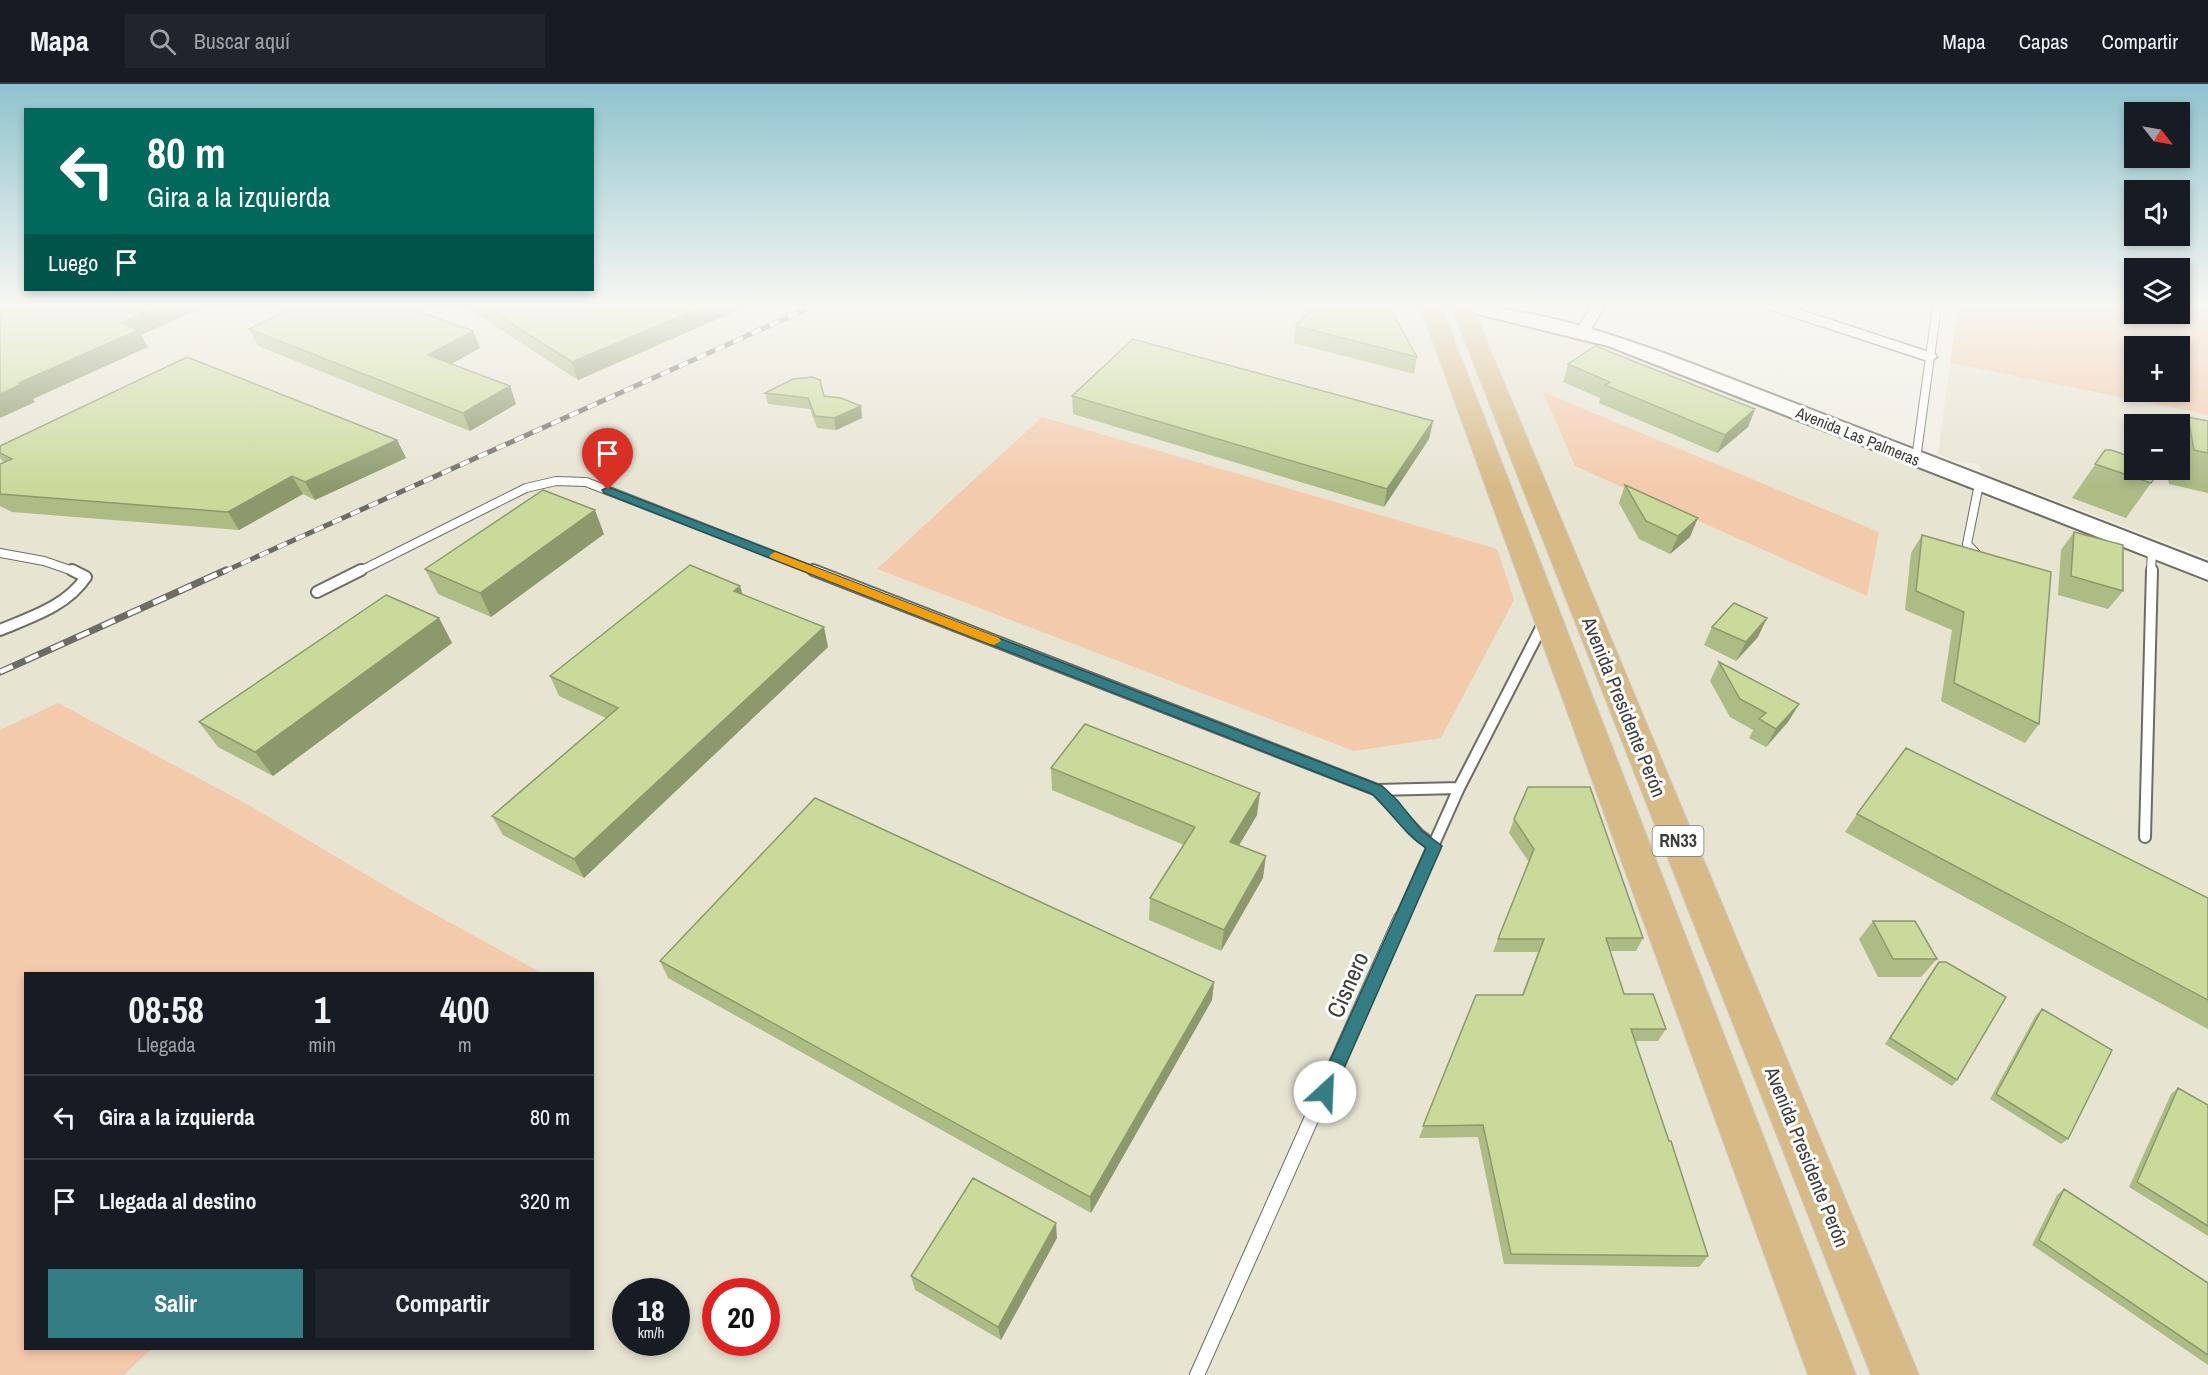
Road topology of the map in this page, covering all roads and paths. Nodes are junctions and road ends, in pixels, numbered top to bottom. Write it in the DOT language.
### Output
graph roads {
  1 [pos="1453,366"];
  2 [pos="1486,366"];
  3 [pos="1681,366"];
  4 [pos="1929,366"];
  5 [pos="1916,459"];
  6 [pos="1979,484"];
  7 [pos="2152,550"];
  8 [pos="0,553"];
  9 [pos="1990,568"];
  10 [pos="2208,572"];
  11 [pos="317,592"];
  12 [pos="1547,617"];
  13 [pos="0,630"];
  14 [pos="1460,788"];
  15 [pos="1377,790"];
  16 [pos="2145,837"];
  17 [pos="1434,846"];
  18 [pos="1197,1375"];
  19 [pos="1832,1375"];
  20 [pos="1896,1375"];
  1 -- 12 [label="main road, Avenida Presidente Perón / RN33"];
  2 -- 20 [label="main road, Avenida Presidente Perón / RN33"];
  3 -- 5 [label="main road, Avenida Las Palmeras"];
  4 -- 5 [label="lane"];
  5 -- 6 [label="main road, Avenida Las Palmeras"];
  6 -- 7 [label="main road, Avenida Las Palmeras"];
  6 -- 9 [label="lane"];
  7 -- 10 [label="main road, Avenida Las Palmeras"];
  7 -- 16 [label="lane"];
  8 -- 13 [label="lane"];
  11 -- 15 [label="lane"];
  12 -- 14 [label="lane, Cisnero"];
  12 -- 19 [label="main road, Avenida Presidente Perón / RN33"];
  14 -- 15 [label="lane"];
  14 -- 17 [label="lane, Cisnero"];
  15 -- 17 [label="lane"];
  17 -- 18 [label="lane, Cisnero"];
}
